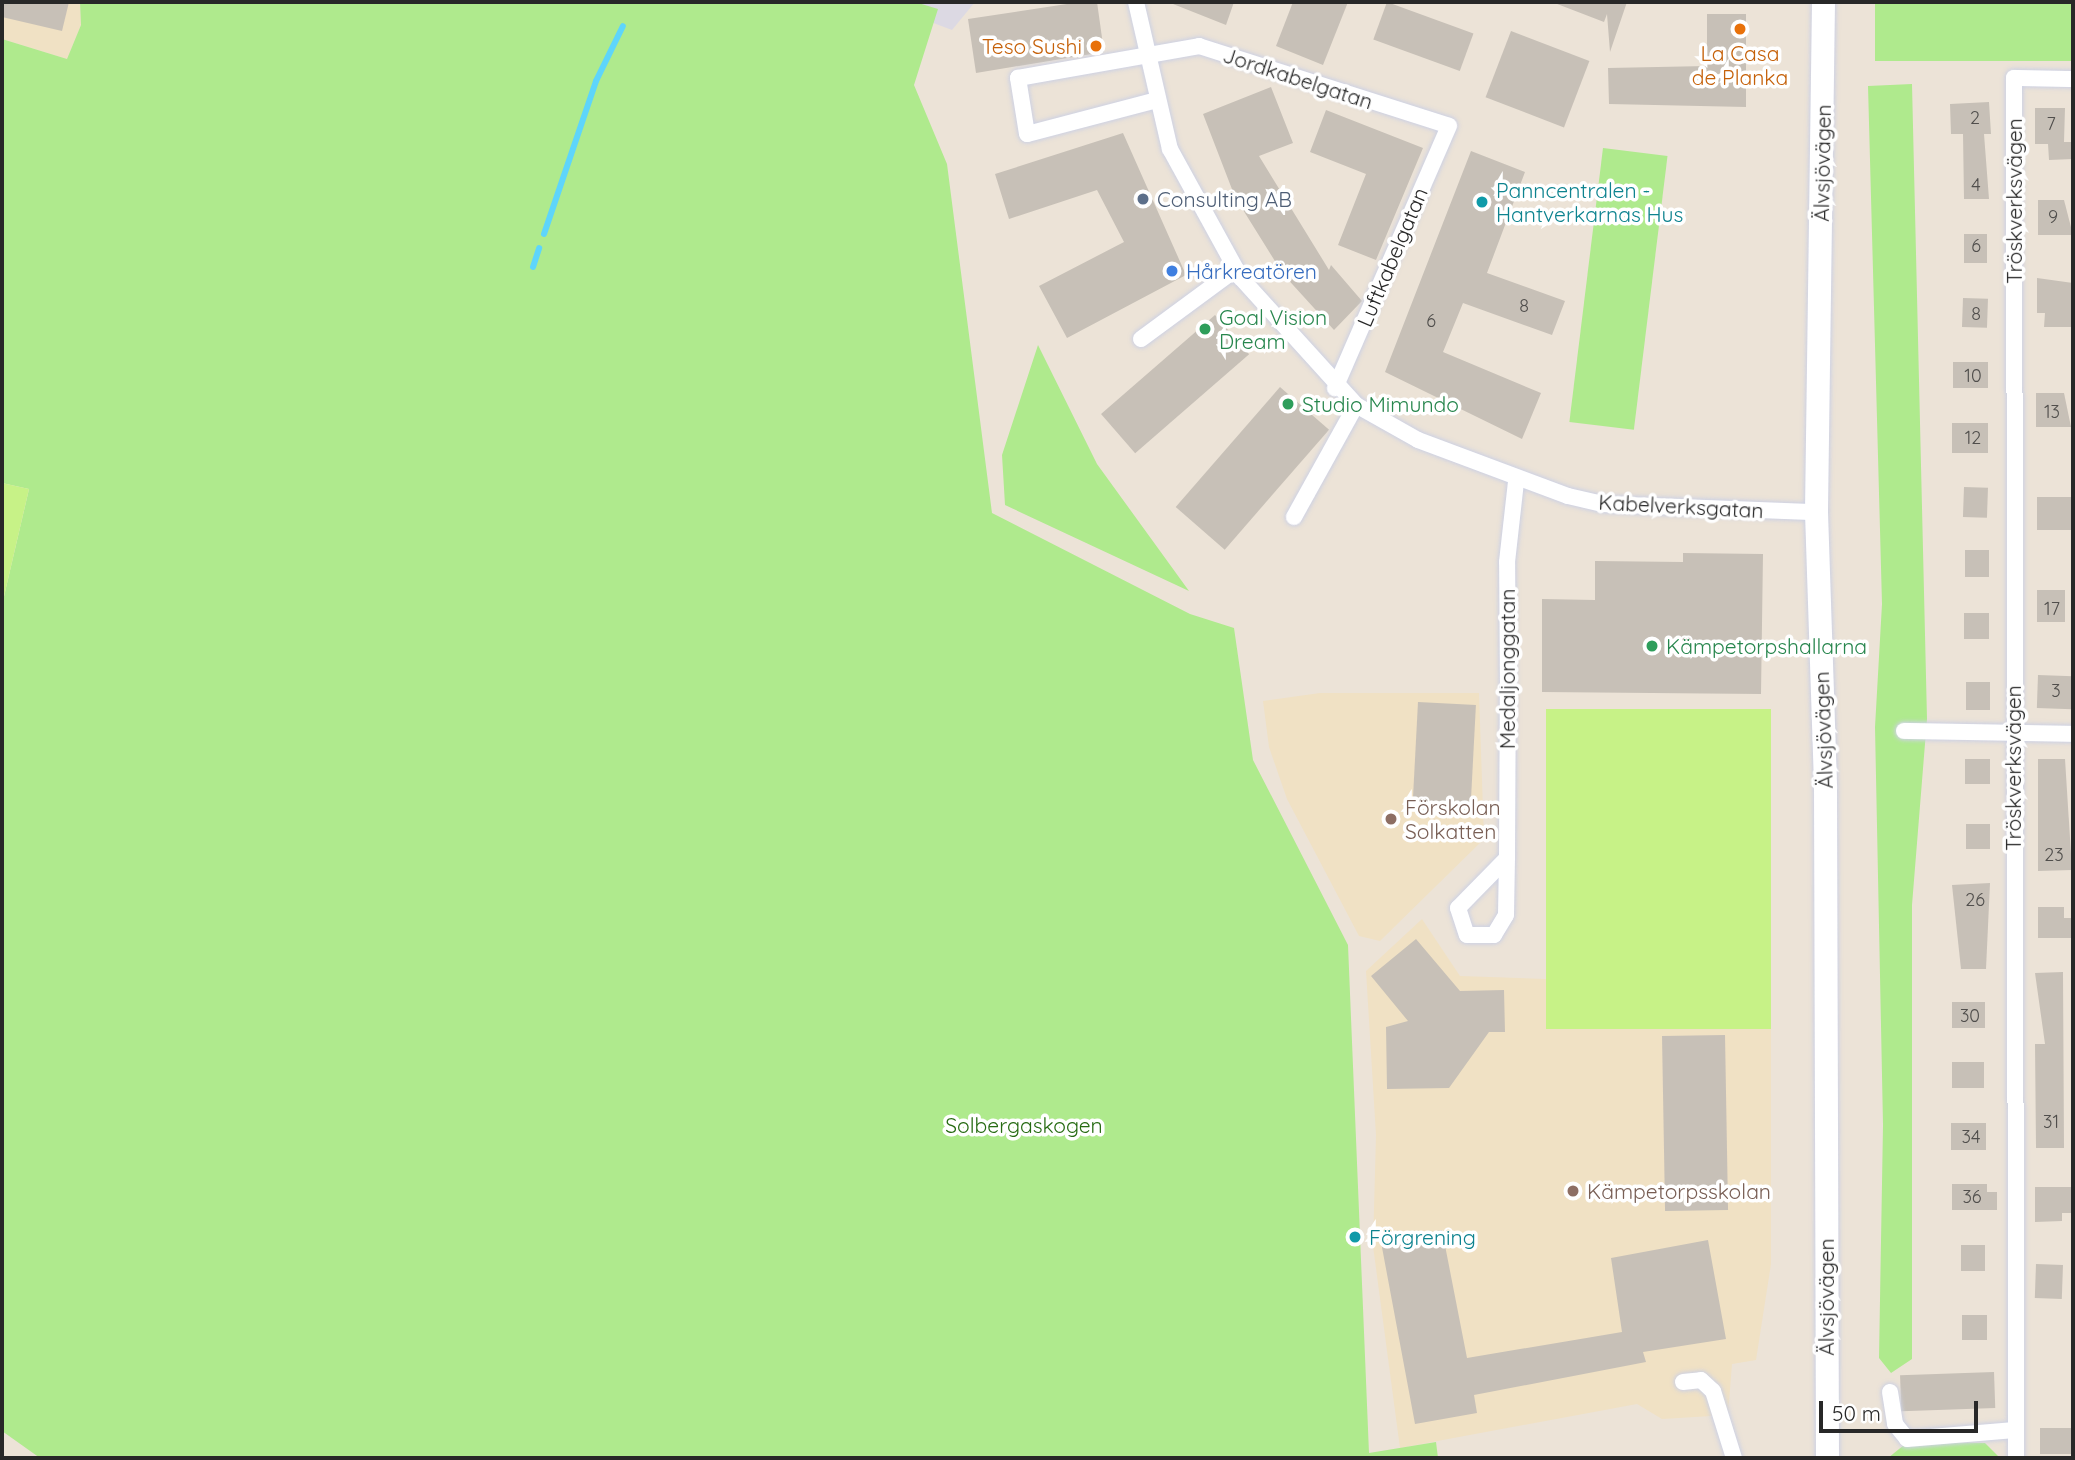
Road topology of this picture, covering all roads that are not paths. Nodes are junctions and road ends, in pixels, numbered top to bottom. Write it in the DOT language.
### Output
graph roads {
  1 [pos="1136,2"];
  2 [pos="1823,2"];
  3 [pos="1146,55"];
  4 [pos="2073,79"];
  5 [pos="1157,100"];
  6 [pos="1449,126"];
  7 [pos="1236,269"];
  8 [pos="1141,339"];
  9 [pos="1335,388"];
  10 [pos="1356,405"];
  11 [pos="1516,482"];
  12 [pos="1816,512"];
  13 [pos="1293,517"];
  14 [pos="1904,731"];
  15 [pos="2012,732"];
  16 [pos="2073,734"];
  17 [pos="1507,858"];
  18 [pos="1684,1382"];
  19 [pos="1890,1392"];
  20 [pos="2015,1430"];
  21 [pos="1734,1458"];
  22 [pos="1827,1458"];
  23 [pos="2015,1458"];
  1 -- 3 [label="street, Kabelverksgatan"];
  2 -- 12 [label="main road, Älvsjövägen"];
  3 -- 5 [label="street, Kabelverksgatan"];
  3 -- 5 [label="street"];
  3 -- 6 [label="street, Jordkabelgatan"];
  4 -- 15 [label="street, Tröskverksvägen"];
  5 -- 7 [label="street, Kabelverksgatan"];
  6 -- 9 [label="street, Luftkabelgatan"];
  7 -- 8 [label="street"];
  7 -- 9 [label="street, Kabelverksgatan"];
  9 -- 10 [label="street, Kabelverksgatan"];
  10 -- 11 [label="street, Kabelverksgatan"];
  10 -- 13 [label="street"];
  11 -- 12 [label="street, Kabelverksgatan"];
  11 -- 17 [label="street, Medaljonggatan"];
  12 -- 22 [label="main road, Älvsjövägen"];
  14 -- 15 [label="street"];
  15 -- 16 [label="street"];
  15 -- 20 [label="street, Tröskverksvägen"];
  17 -- 17 [label="street, Medaljonggatan"];
  18 -- 21 [label="street"];
  19 -- 20 [label="street"];
  20 -- 23 [label="street, Tröskverksvägen"];
}
